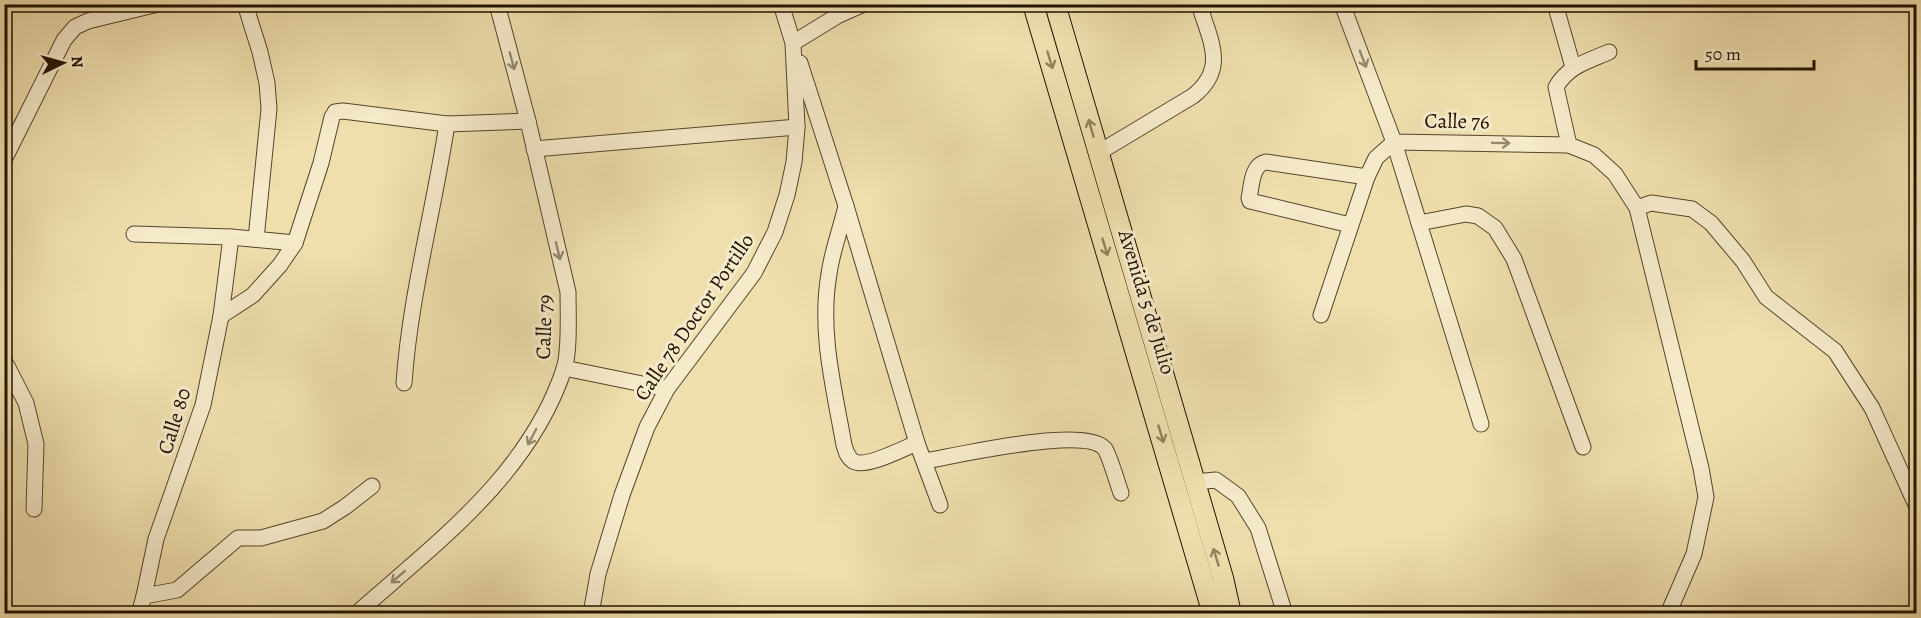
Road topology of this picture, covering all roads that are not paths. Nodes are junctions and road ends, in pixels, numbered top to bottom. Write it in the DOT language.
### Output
graph roads {
  1 [pos="158,4"];
  2 [pos="245,4"];
  3 [pos="497,4"];
  4 [pos="781,4"];
  5 [pos="864,4"];
  6 [pos="1033,4"];
  7 [pos="1054,4"];
  8 [pos="1199,4"];
  9 [pos="1342,4"];
  10 [pos="1555,4"];
  11 [pos="793,43"];
  12 [pos="1609,52"];
  13 [pos="1573,67"];
  14 [pos="528,121"];
  15 [pos="447,124"];
  16 [pos="797,127"];
  17 [pos="1394,142"];
  18 [pos="1569,145"];
  19 [pos="534,149"];
  20 [pos="1098,153"];
  21 [pos="4,160"];
  22 [pos="1366,177"];
  23 [pos="846,206"];
  24 [pos="1637,208"];
  25 [pos="1419,223"];
  26 [pos="1350,225"];
  27 [pos="134,234"];
  28 [pos="231,237"];
  29 [pos="256,239"];
  30 [pos="295,243"];
  31 [pos="1320,315"];
  32 [pos="221,316"];
  33 [pos="4,360"];
  34 [pos="564,368"];
  35 [pos="404,383"];
  36 [pos="667,389"];
  37 [pos="1481,424"];
  38 [pos="917,443"];
  39 [pos="1583,447"];
  40 [pos="925,462"];
  41 [pos="1194,482"];
  42 [pos="372,486"];
  43 [pos="1121,493"];
  44 [pos="940,505"];
  45 [pos="1917,505"];
  46 [pos="33,509"];
  47 [pos="144,596"];
  48 [pos="138,614"];
  49 [pos="356,614"];
  50 [pos="591,614"];
  51 [pos="1213,614"];
  52 [pos="1232,614"];
  53 [pos="1285,614"];
  54 [pos="1668,614"];
  1 -- 21 [label="street"];
  2 -- 29 [label="street"];
  3 -- 14 [label="street, Calle 79, one-way"];
  4 -- 11 [label="street, Calle 78 Doctor Portillo"];
  5 -- 11 [label="street"];
  6 -- 51 [label="main road, Avenida 5 de Julio, one-way"];
  20 -- 7 [label="main road, Avenida 5 de Julio, one-way"];
  8 -- 20 [label="street"];
  9 -- 17 [label="street, Calle 76, one-way"];
  10 -- 13 [label="street"];
  11 -- 16 [label="street, Calle 78 Doctor Portillo"];
  11 -- 23 [label="street"];
  12 -- 13 [label="street"];
  13 -- 18 [label="street"];
  14 -- 15 [label="street"];
  14 -- 19 [label="street, Calle 79"];
  15 -- 30 [label="street"];
  15 -- 35 [label="street"];
  16 -- 19 [label="street"];
  16 -- 36 [label="street, Calle 78 Doctor Portillo"];
  17 -- 18 [label="street, Calle 76, one-way"];
  17 -- 22 [label="street"];
  17 -- 25 [label="street"];
  18 -- 24 [label="street, Calle 76"];
  19 -- 34 [label="street, Calle 79, one-way"];
  20 -- 41 [label="main road, Avenida 5 de Julio"];
  22 -- 26 [label="street"];
  22 -- 26 [label="street"];
  23 -- 38 [label="street"];
  23 -- 38 [label="street"];
  24 -- 45 [label="street"];
  24 -- 54 [label="street, Calle 76"];
  25 -- 37 [label="street"];
  25 -- 39 [label="street"];
  26 -- 31 [label="street"];
  27 -- 28 [label="street"];
  28 -- 29 [label="street"];
  28 -- 32 [label="street, Calle 80"];
  29 -- 30 [label="street"];
  30 -- 32 [label="street"];
  32 -- 47 [label="street, Calle 80"];
  33 -- 46 [label="street"];
  34 -- 36 [label="street"];
  34 -- 49 [label="street, Calle 79, one-way"];
  36 -- 50 [label="street, Calle 78 Doctor Portillo"];
  38 -- 40 [label="street"];
  40 -- 43 [label="street"];
  40 -- 44 [label="street"];
  52 -- 41 [label="main road, Avenida 5 de Julio, one-way"];
  41 -- 53 [label="street"];
  42 -- 47 [label="street"];
  47 -- 48 [label="street, Calle 80"];
}
